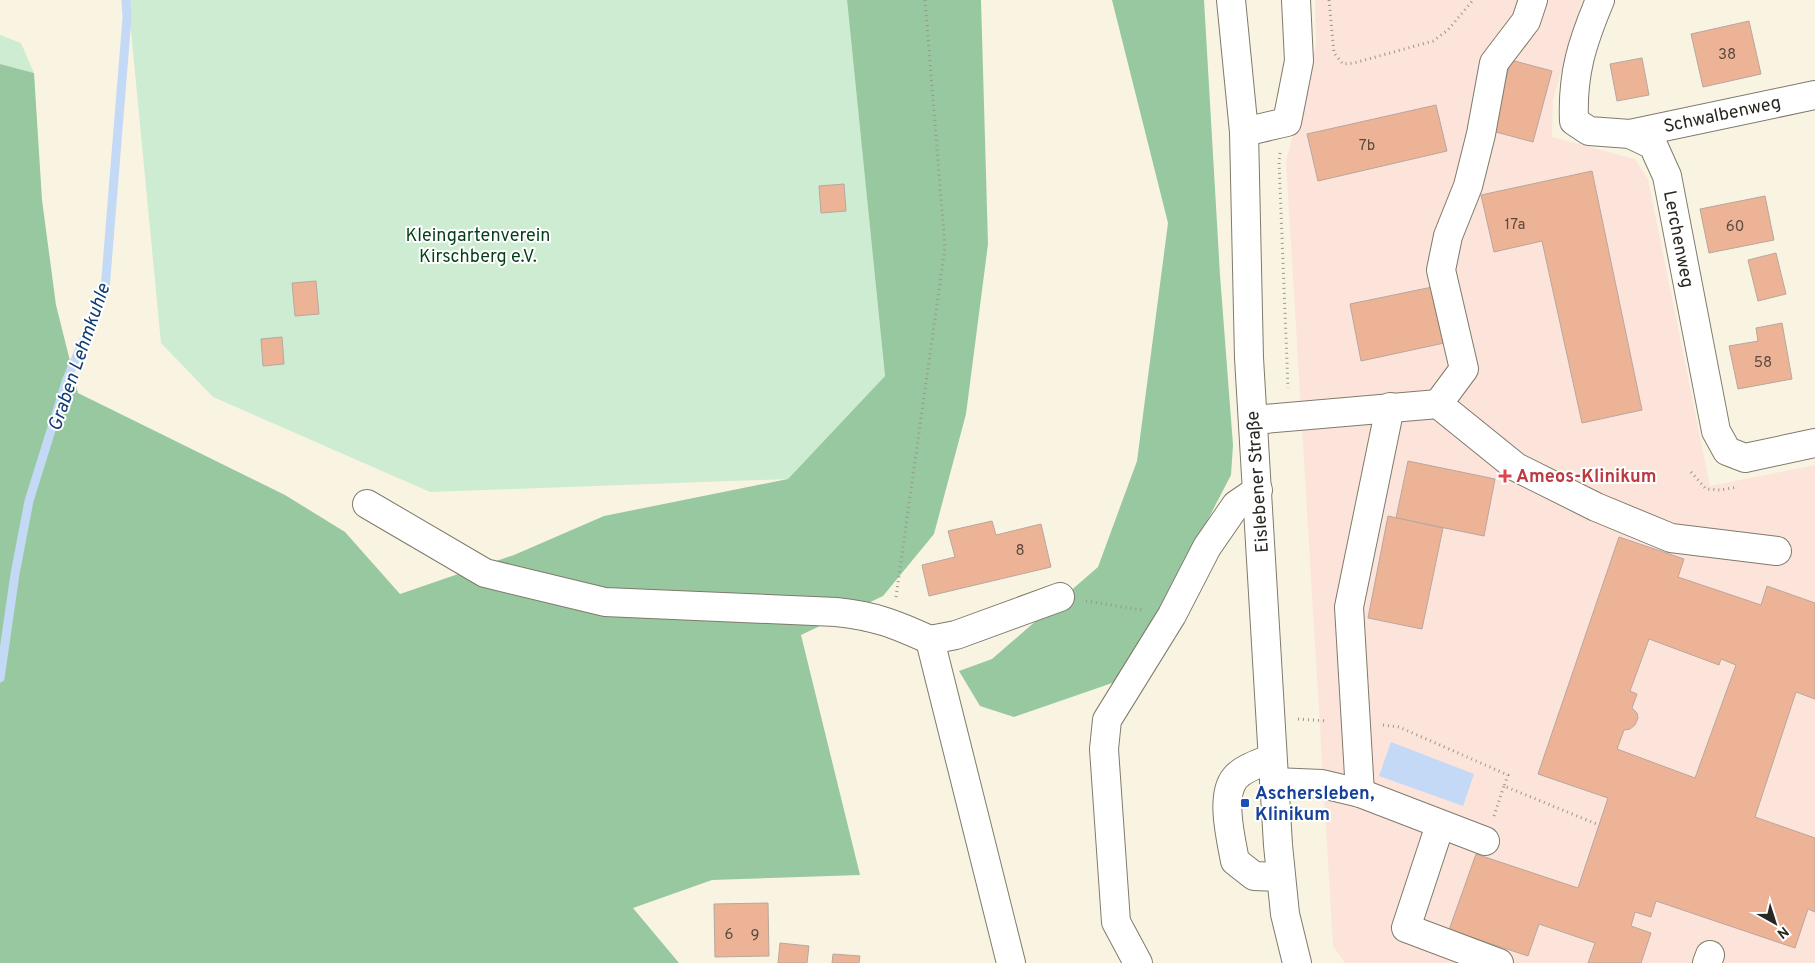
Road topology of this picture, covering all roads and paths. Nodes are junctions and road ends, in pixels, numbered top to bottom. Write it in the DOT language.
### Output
graph roads {
  1 [pos="925,0"];
  2 [pos="1231,0"];
  3 [pos="1296,0"];
  4 [pos="1329,0"];
  5 [pos="1473,0"];
  6 [pos="1533,0"];
  7 [pos="1600,0"];
  8 [pos="1815,95"];
  9 [pos="1287,122"];
  10 [pos="1244,132"];
  11 [pos="1630,134"];
  12 [pos="1438,404"];
  13 [pos="1390,407"];
  14 [pos="1289,417"];
  15 [pos="1253,420"];
  16 [pos="1815,443"];
  17 [pos="1258,490"];
  18 [pos="367,504"];
  19 [pos="1777,551"];
  20 [pos="1060,597"];
  21 [pos="1172,615"];
  22 [pos="893,622"];
  23 [pos="930,640"];
  24 [pos="1270,718"];
  25 [pos="1356,722"];
  26 [pos="1273,770"];
  27 [pos="1360,793"];
  28 [pos="1440,825"];
  29 [pos="1599,825"];
  30 [pos="1486,842"];
  31 [pos="1280,877"];
  32 [pos="1011,963"];
  33 [pos="1138,963"];
  34 [pos="1298,963"];
  35 [pos="1499,963"];
  1 -- 22 [label="path"];
  2 -- 10 [label="street, Eislebener Straße"];
  3 -- 9 [label="street"];
  4 -- 5 [label="path"];
  6 -- 12 [label="street"];
  7 -- 11 [label="street, Lerchenweg"];
  8 -- 11 [label="street, Schwalbenweg"];
  9 -- 10 [label="street"];
  9 -- 14 [label="path"];
  10 -- 15 [label="street, Eislebener Straße"];
  11 -- 16 [label="street, Lerchenweg"];
  12 -- 13 [label="street"];
  12 -- 19 [label="street"];
  13 -- 14 [label="street"];
  13 -- 25 [label="street"];
  14 -- 15 [label="street"];
  15 -- 17 [label="street, Eislebener Straße"];
  17 -- 21 [label="street"];
  17 -- 24 [label="street, Eislebener Straße"];
  18 -- 22 [label="street"];
  20 -- 21 [label="path"];
  20 -- 23 [label="street"];
  21 -- 33 [label="street"];
  22 -- 23 [label="street"];
  23 -- 32 [label="street"];
  24 -- 25 [label="path"];
  24 -- 26 [label="street, Eislebener Straße"];
  25 -- 27 [label="street"];
  25 -- 29 [label="path"];
  26 -- 27 [label="street"];
  26 -- 31 [label="street, Eislebener Straße"];
  26 -- 31 [label="street"];
  27 -- 28 [label="street"];
  28 -- 30 [label="street"];
  28 -- 35 [label="street"];
  31 -- 34 [label="street, Eislebener Straße"];
}
